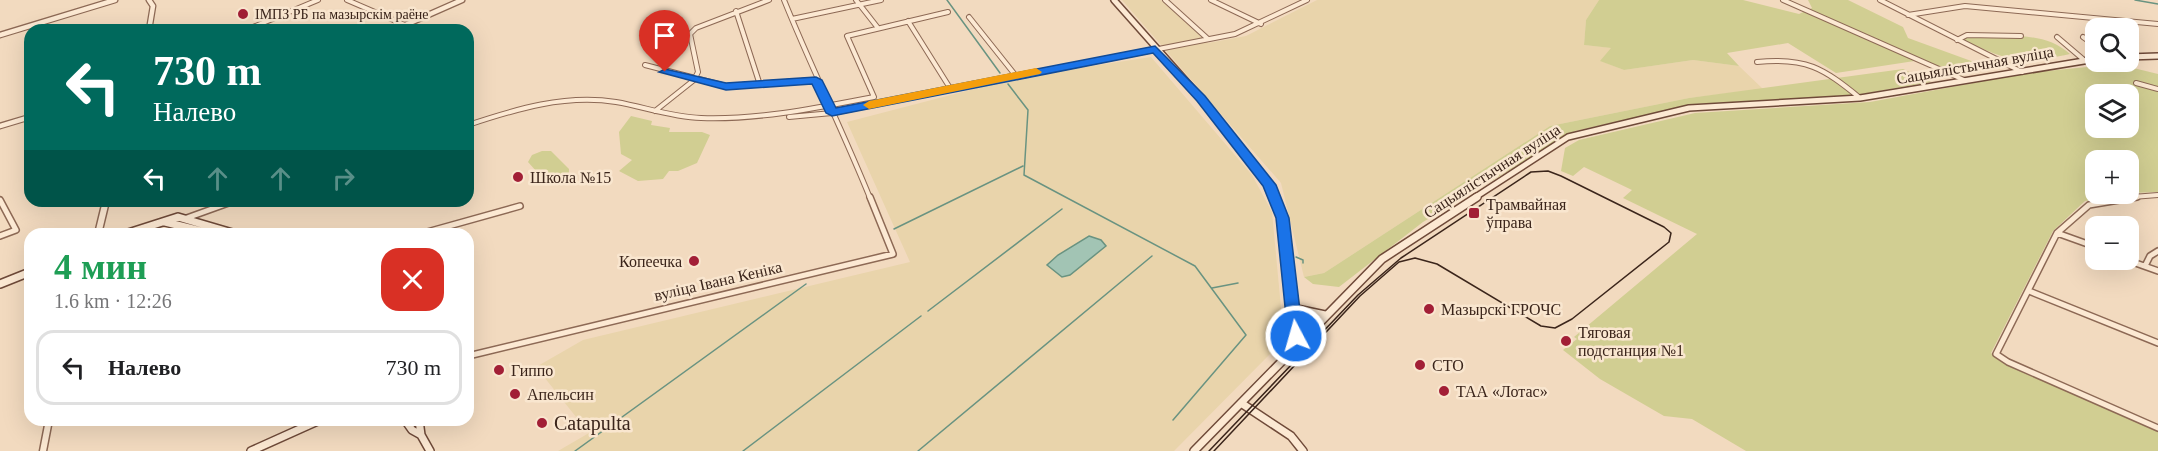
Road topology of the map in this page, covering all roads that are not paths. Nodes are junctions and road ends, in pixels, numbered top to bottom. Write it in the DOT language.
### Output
graph roads {
  1 [pos="115,0"];
  2 [pos="149,0"];
  3 [pos="318,0"];
  4 [pos="347,0"];
  5 [pos="462,0"];
  6 [pos="769,0"];
  7 [pos="784,0"];
  8 [pos="856,0"];
  9 [pos="880,0"];
  10 [pos="1114,0"];
  11 [pos="1165,0"];
  12 [pos="1221,0"];
  13 [pos="1306,0"];
  14 [pos="1783,0"];
  15 [pos="1880,0"];
  16 [pos="1213,2"];
  17 [pos="860,5"];
  18 [pos="736,11"];
  19 [pos="948,12"];
  20 [pos="1908,15"];
  21 [pos="969,17"];
  22 [pos="794,18"];
  23 [pos="908,21"];
  24 [pos="36,24"];
  25 [pos="150,24"];
  26 [pos="260,24"];
  27 [pos="403,24"];
  28 [pos="407,24"];
  29 [pos="1261,24"];
  30 [pos="2158,24"];
  31 [pos="24,28"];
  32 [pos="878,28"];
  33 [pos="0,35"];
  34 [pos="2021,36"];
  35 [pos="2057,37"];
  36 [pos="1208,39"];
  37 [pos="1957,40"];
  38 [pos="1155,49"];
  39 [pos="2158,56"];
  40 [pos="2139,57"];
  41 [pos="2084,60"];
  42 [pos="1757,62"];
  43 [pos="645,65"];
  44 [pos="2023,72"];
  45 [pos="1016,76"];
  46 [pos="694,80"];
  47 [pos="816,80"];
  48 [pos="1964,80"];
  49 [pos="2136,83"];
  50 [pos="760,85"];
  51 [pos="950,88"];
  52 [pos="2158,89"];
  53 [pos="1860,98"];
  54 [pos="828,106"];
  55 [pos="655,111"];
  56 [pos="832,113"];
  57 [pos="789,117"];
  58 [pos="24,119"];
  59 [pos="474,123"];
  60 [pos="0,126"];
  61 [pos="2158,195"];
  62 [pos="0,200"];
  63 [pos="520,206"];
  64 [pos="105,207"];
  65 [pos="210,207"];
  66 [pos="218,207"];
  67 [pos="206,211"];
  68 [pos="181,218"];
  69 [pos="197,222"];
  70 [pos="167,223"];
  71 [pos="99,228"];
  72 [pos="148,228"];
  73 [pos="153,228"];
  74 [pos="188,228"];
  75 [pos="216,228"];
  76 [pos="441,228"];
  77 [pos="2057,233"];
  78 [pos="0,236"];
  79 [pos="2085,243"];
  80 [pos="2158,251"];
  81 [pos="2139,264"];
  82 [pos="2145,266"];
  83 [pos="2158,271"];
  84 [pos="24,272"];
  85 [pos="0,282"];
  86 [pos="2029,291"];
  87 [pos="1292,308"];
  88 [pos="1325,315"];
  89 [pos="1301,341"];
  90 [pos="2158,343"];
  91 [pos="474,354"];
  92 [pos="1241,403"];
  93 [pos="48,426"];
  94 [pos="307,426"];
  95 [pos="409,426"];
  96 [pos="420,426"];
  97 [pos="2158,428"];
  98 [pos="421,435"];
  99 [pos="42,451"];
  100 [pos="251,451"];
  101 [pos="430,451"];
  102 [pos="1194,451"];
  103 [pos="1303,451"];
  1 -- 24 [label="street"];
  2 -- 25 [label="street"];
  3 -- 26 [label="street"];
  4 -- 27 [label="street"];
  5 -- 28 [label="street"];
  6 -- 18 [label="street"];
  7 -- 22 [label="street"];
  8 -- 17 [label="street"];
  9 -- 17 [label="street"];
  10 -- 38 [label="main road"];
  11 -- 36 [label="street"];
  12 -- 16 [label="street"];
  13 -- 29 [label="street"];
  14 -- 48 [label="street"];
  15 -- 20 [label="street"];
  16 -- 29 [label="street"];
  17 -- 22 [label="street"];
  17 -- 32 [label="street"];
  18 -- 46 [label="street"];
  18 -- 50 [label="street"];
  19 -- 23 [label="street"];
  20 -- 30 [label="street"];
  20 -- 37 [label="street"];
  21 -- 45 [label="street"];
  22 -- 47 [label="street"];
  23 -- 32 [label="street"];
  23 -- 51 [label="street"];
  29 -- 36 [label="street"];
  31 -- 33 [label="street"];
  32 -- 54 [label="street"];
  34 -- 37 [label="street"];
  35 -- 41 [label="street"];
  36 -- 38 [label="street"];
  37 -- 44 [label="street"];
  38 -- 45 [label="street"];
  38 -- 87 [label="main road"];
  39 -- 40 [label="main road"];
  41 -- 44 [label="main road, Сацыялістычная вуліца"];
  42 -- 53 [label="street"];
  43 -- 46 [label="street"];
  44 -- 48 [label="main road, Сацыялістычная вуліца"];
  45 -- 51 [label="street"];
  46 -- 50 [label="street"];
  46 -- 55 [label="street"];
  47 -- 50 [label="street"];
  47 -- 54 [label="street"];
  48 -- 53 [label="main road, Сацыялістычная вуліца"];
  49 -- 52 [label="street"];
  51 -- 56 [label="street"];
  53 -- 88 [label="main road, Сацыялістычная вуліца"];
  54 -- 55 [label="street"];
  54 -- 56 [label="street"];
  55 -- 59 [label="street"];
  56 -- 57 [label="street"];
  56 -- 91 [label="street, вуліца Івана Кеніка"];
  58 -- 60 [label="street"];
  61 -- 77 [label="street"];
  62 -- 78 [label="street"];
  63 -- 76 [label="street"];
  64 -- 71 [label="street"];
  65 -- 68 [label="street"];
  66 -- 67 [label="street"];
  67 -- 68 [label="street"];
  67 -- 69 [label="street"];
  68 -- 69 [label="main road"];
  68 -- 70 [label="main road"];
  69 -- 75 [label="main road"];
  70 -- 72 [label="main road"];
  70 -- 73 [label="main road"];
  70 -- 74 [label="main road"];
  77 -- 79 [label="street"];
  77 -- 86 [label="street"];
  80 -- 82 [label="street"];
  81 -- 82 [label="street"];
  82 -- 83 [label="street"];
  84 -- 85 [label="main road"];
  86 -- 90 [label="street"];
  86 -- 97 [label="street"];
  87 -- 88 [label="main road"];
  87 -- 89 [label="main road"];
  88 -- 89 [label="main road, Сацыялістычная вуліца"];
  89 -- 92 [label="main road, Сацыялістычная вуліца"];
  92 -- 102 [label="main road, Сацыялістычная вуліца"];
  92 -- 103 [label="main road"];
  93 -- 99 [label="street"];
  94 -- 100 [label="main road"];
  95 -- 98 [label="main road"];
  96 -- 98 [label="main road"];
  98 -- 101 [label="main road"];
}
